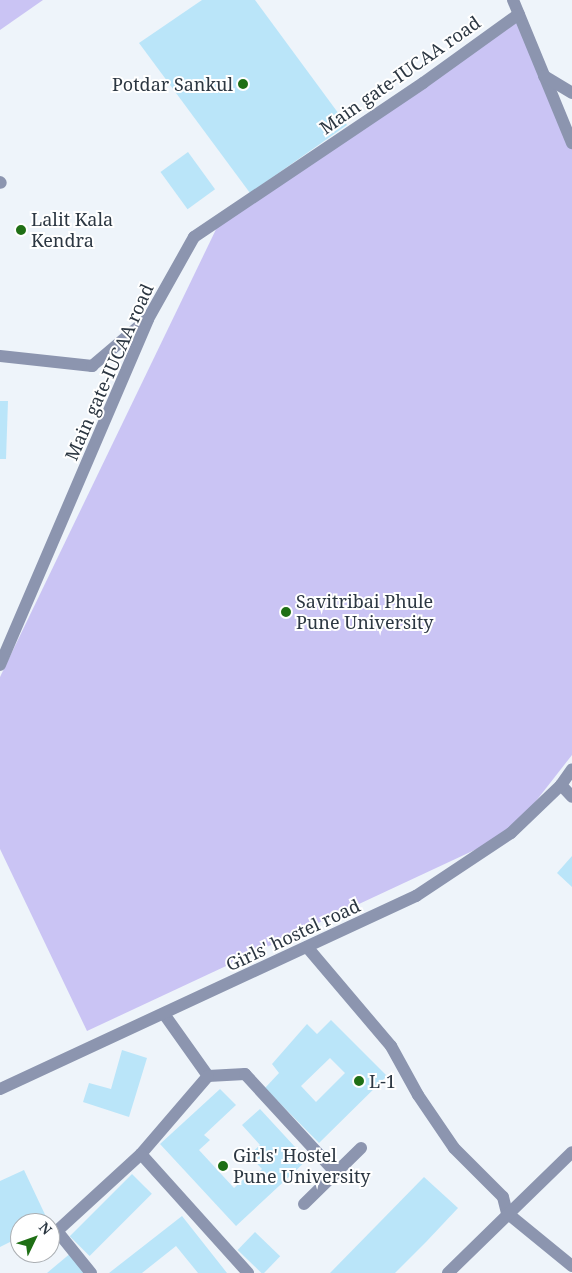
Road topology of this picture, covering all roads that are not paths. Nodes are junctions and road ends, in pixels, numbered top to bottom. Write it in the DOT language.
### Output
graph roads {
  1 [pos="513,0"];
  2 [pos="519,14"];
  3 [pos="544,76"];
  4 [pos="572,93"];
  5 [pos="572,143"];
  6 [pos="148,319"];
  7 [pos="0,356"];
  8 [pos="0,665"];
  9 [pos="572,769"];
  10 [pos="561,785"];
  11 [pos="572,797"];
  12 [pos="307,948"];
  13 [pos="164,1014"];
  14 [pos="208,1076"];
  15 [pos="0,1089"];
  16 [pos="361,1148"];
  17 [pos="572,1152"];
  18 [pos="142,1154"];
  19 [pos="336,1172"];
  20 [pos="304,1204"];
  21 [pos="506,1213"];
  22 [pos="572,1266"];
  23 [pos="91,1273"];
  24 [pos="248,1273"];
  25 [pos="448,1273"];
  1 -- 2 [label="street"];
  2 -- 3 [label="street"];
  2 -- 6 [label="street, Main gate-IUCAA road"];
  3 -- 4 [label="street"];
  3 -- 5 [label="street"];
  6 -- 7 [label="street"];
  6 -- 8 [label="street, Main gate-IUCAA road"];
  9 -- 10 [label="street, Girls' hostel road"];
  10 -- 11 [label="street"];
  10 -- 12 [label="street, Girls' hostel road"];
  12 -- 13 [label="street, Girls' hostel road"];
  12 -- 21 [label="street"];
  13 -- 14 [label="street"];
  13 -- 15 [label="street, Girls' hostel road"];
  14 -- 18 [label="street"];
  14 -- 19 [label="street"];
  16 -- 19 [label="street"];
  17 -- 21 [label="street"];
  18 -- 23 [label="street"];
  18 -- 24 [label="street"];
  19 -- 20 [label="street"];
  21 -- 22 [label="street"];
  21 -- 25 [label="street"];
}
